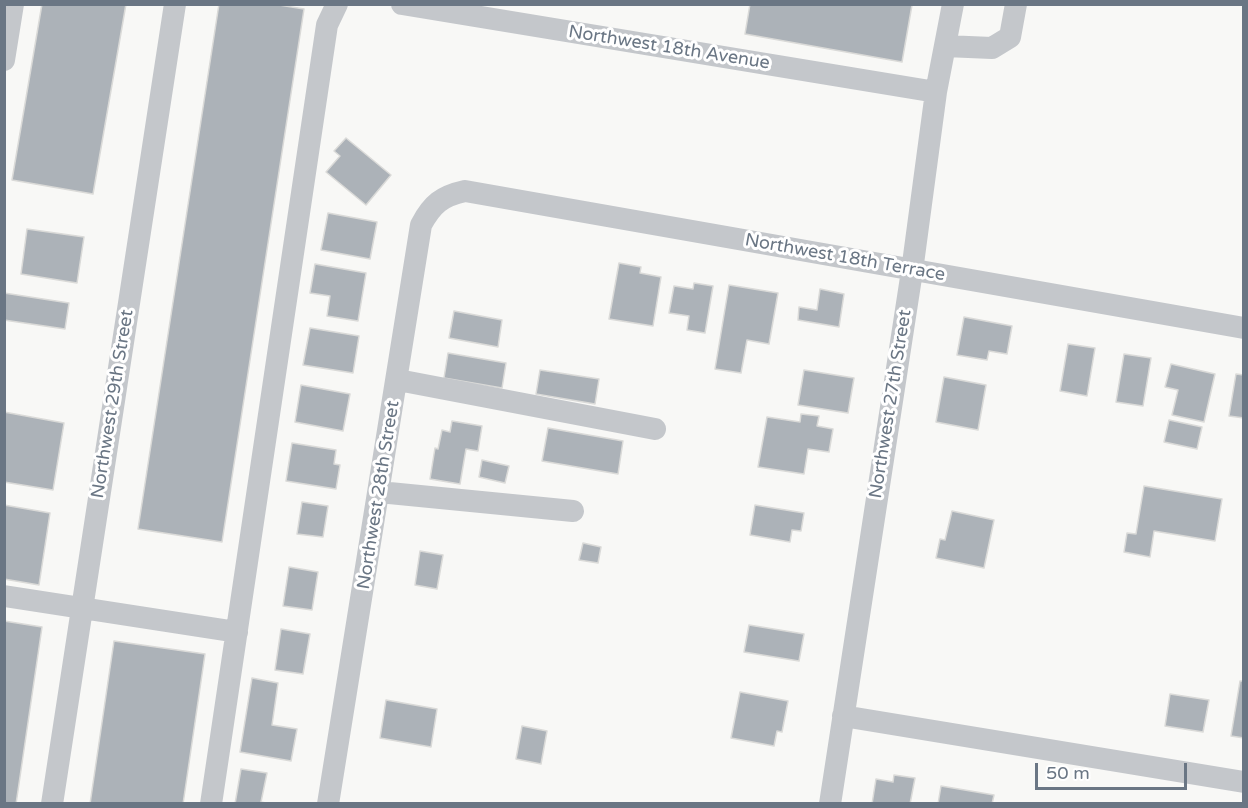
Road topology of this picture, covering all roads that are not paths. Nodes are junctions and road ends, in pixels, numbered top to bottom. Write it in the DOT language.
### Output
graph roads {
  1 [pos="13,4"];
  2 [pos="175,4"];
  3 [pos="337,4"];
  4 [pos="402,4"];
  5 [pos="953,4"];
  6 [pos="1016,4"];
  7 [pos="945,46"];
  8 [pos="4,60"];
  9 [pos="936,92"];
  10 [pos="447,195"];
  11 [pos="912,271"];
  12 [pos="1244,328"];
  13 [pos="398,380"];
  14 [pos="655,429"];
  15 [pos="379,492"];
  16 [pos="573,511"];
  17 [pos="4,596"];
  18 [pos="82,606"];
  19 [pos="237,632"];
  20 [pos="843,716"];
  21 [pos="1244,782"];
  22 [pos="52,804"];
  23 [pos="211,804"];
  24 [pos="328,804"];
  25 [pos="830,804"];
  1 -- 8 [label="street"];
  2 -- 18 [label="street, Northwest 29th Street"];
  3 -- 19 [label="street"];
  4 -- 9 [label="street, Northwest 18th Avenue"];
  5 -- 7 [label="street, Northwest 27th Street"];
  6 -- 7 [label="street"];
  7 -- 9 [label="street, Northwest 27th Street"];
  9 -- 11 [label="street, Northwest 27th Street"];
  10 -- 11 [label="street, Northwest 18th Terrace"];
  10 -- 13 [label="street, Northwest 28th Street"];
  11 -- 12 [label="street, Northwest 18th Terrace"];
  11 -- 20 [label="street, Northwest 27th Street"];
  13 -- 14 [label="street"];
  13 -- 15 [label="street, Northwest 28th Street"];
  15 -- 16 [label="street"];
  15 -- 24 [label="street, Northwest 28th Street"];
  17 -- 18 [label="street"];
  18 -- 19 [label="street"];
  18 -- 22 [label="street, Northwest 29th Street"];
  19 -- 23 [label="street"];
  20 -- 21 [label="street"];
  20 -- 25 [label="street, Northwest 27th Street"];
}
